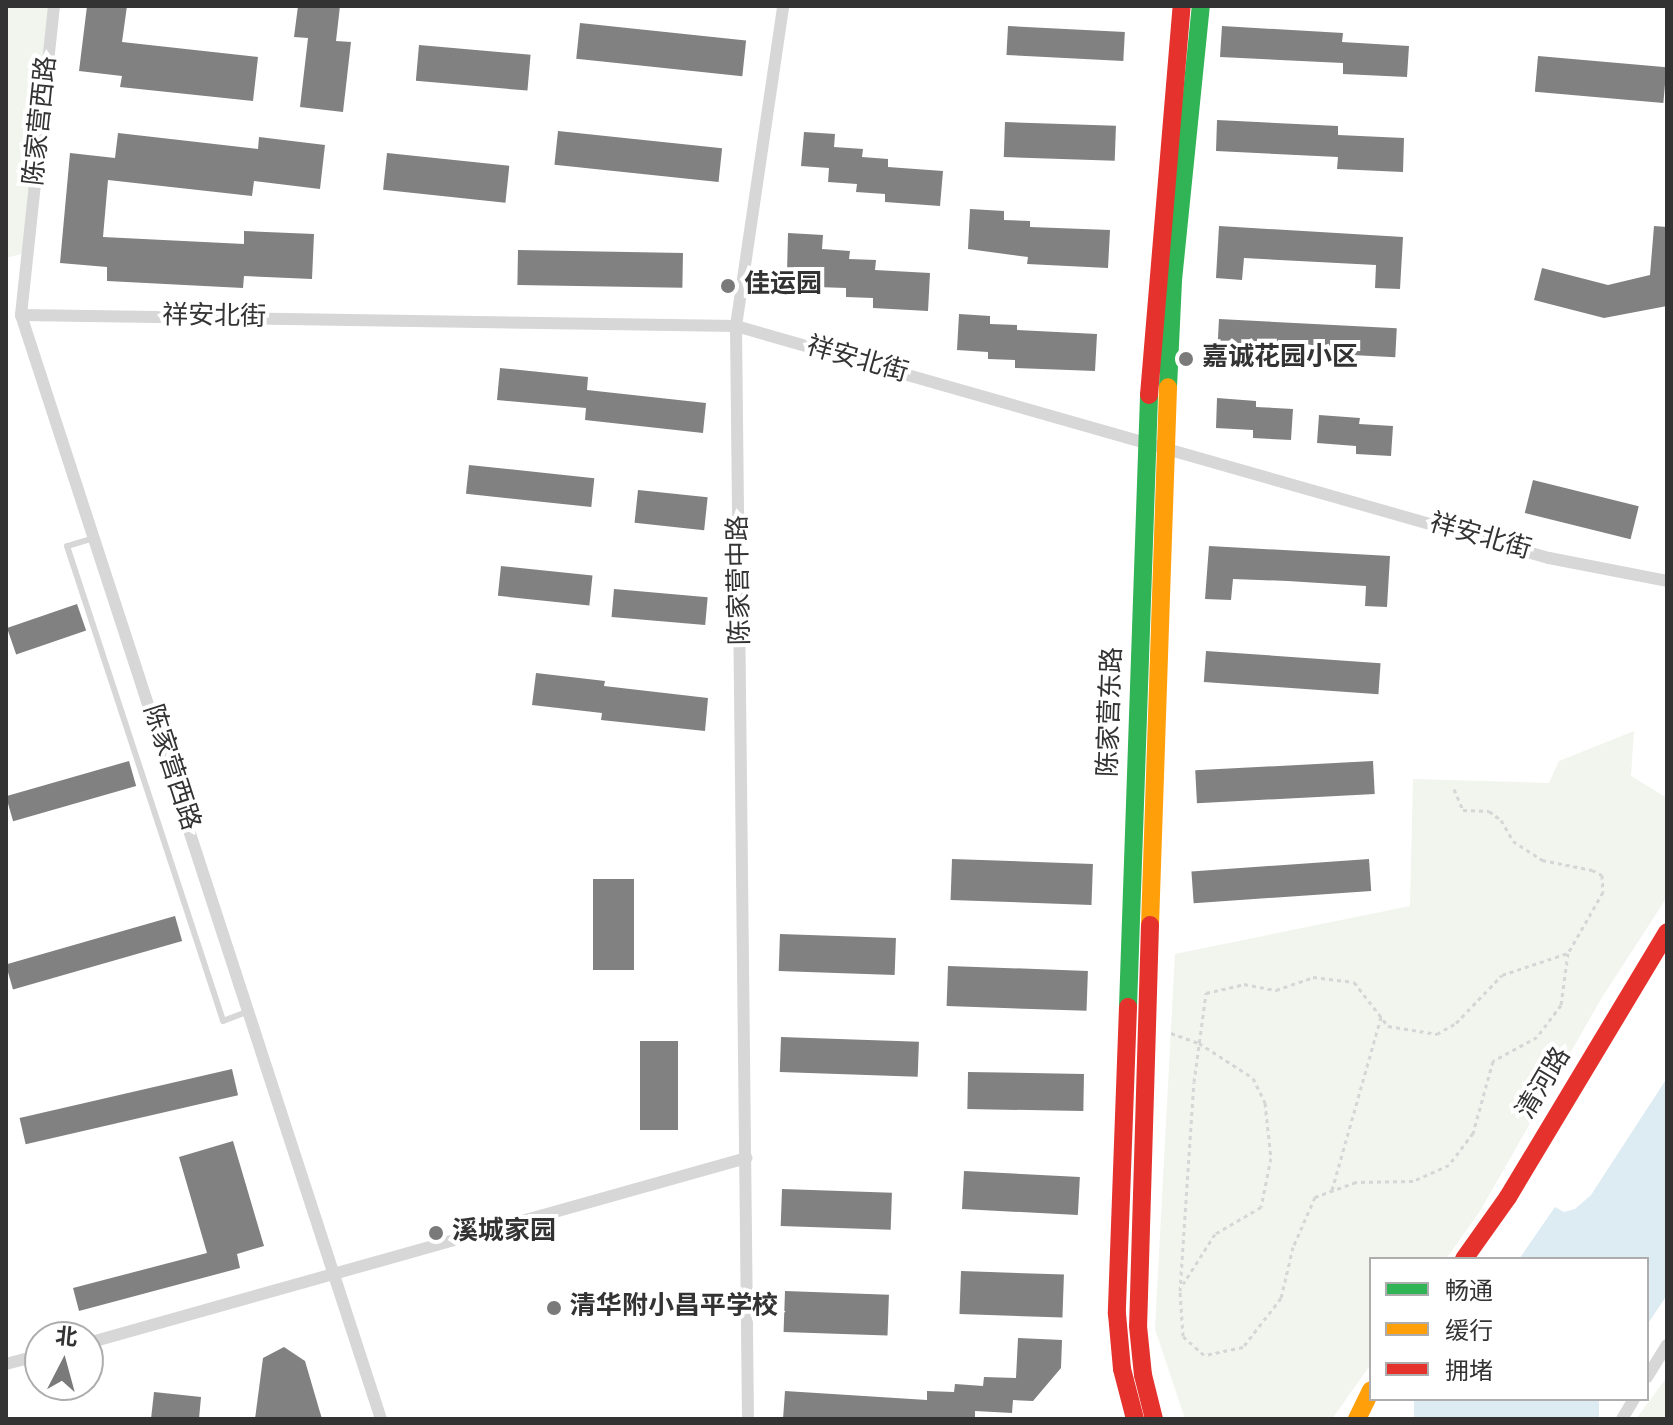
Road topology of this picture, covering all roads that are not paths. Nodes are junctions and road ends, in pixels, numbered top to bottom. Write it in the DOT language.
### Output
graph roads {
  1 [pos="54,6"];
  2 [pos="783,6"];
  3 [pos="1182,6"];
  4 [pos="1201,6"];
  5 [pos="21,315"];
  6 [pos="736,326"];
  7 [pos="1156,447"];
  8 [pos="94,538"];
  9 [pos="1667,581"];
  10 [pos="1664,944"];
  11 [pos="249,1011"];
  12 [pos="746,1158"];
  13 [pos="1465,1257"];
  14 [pos="334,1273"];
  15 [pos="104,1338"];
  16 [pos="1667,1345"];
  17 [pos="1649,1374"];
  18 [pos="1369,1394"];
  19 [pos="1633,1401"];
  20 [pos="381,1419"];
  21 [pos="748,1419"];
  22 [pos="1135,1419"];
  23 [pos="1154,1419"];
  24 [pos="1357,1419"];
  25 [pos="1622,1419"];
  1 -- 5 [label="street, 陈家营西路"];
  2 -- 6 [label="street, 陈家营中路"];
  3 -- 7 [label="street, 陈家营东路"];
  4 -- 7 [label="street, 陈家营东路"];
  5 -- 6 [label="street, 祥安北街"];
  5 -- 8 [label="street, 陈家营西路"];
  6 -- 7 [label="street, 祥安北街"];
  6 -- 12 [label="street, 陈家营中路"];
  7 -- 9 [label="street, 祥安北街"];
  7 -- 22 [label="street, 陈家营东路"];
  7 -- 23 [label="street, 陈家营东路"];
  8 -- 11 [label="street, 陈家营西路"];
  8 -- 11 [label="lane"];
  10 -- 13 [label="street, 清河路"];
  11 -- 14 [label="street, 陈家营西路"];
  12 -- 14 [label="street"];
  12 -- 21 [label="street, 陈家营中路"];
  14 -- 15 [label="street"];
  14 -- 20 [label="street, 陈家营西路"];
  16 -- 17 [label="street"];
  18 -- 24 [label="street"];
  19 -- 25 [label="street"];
}
